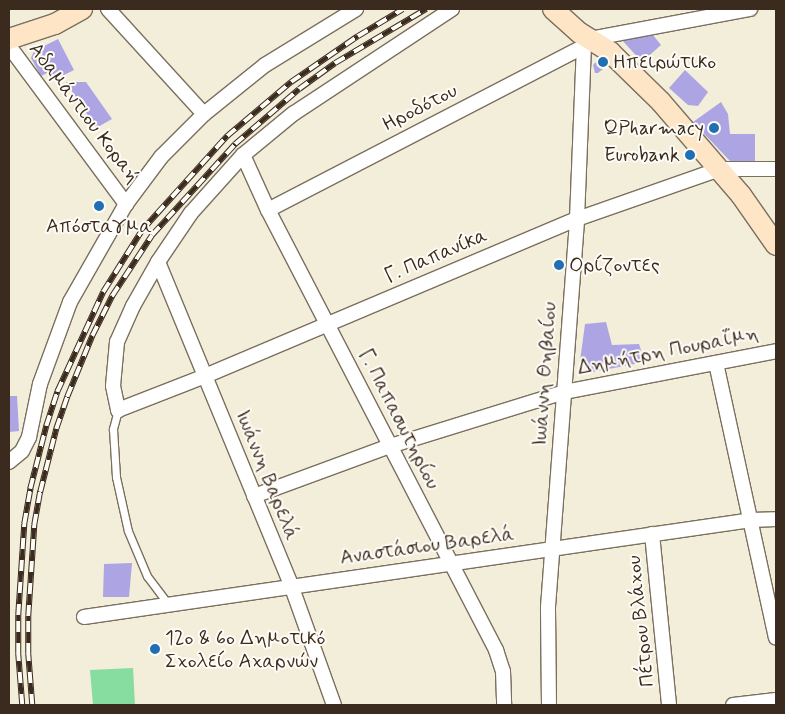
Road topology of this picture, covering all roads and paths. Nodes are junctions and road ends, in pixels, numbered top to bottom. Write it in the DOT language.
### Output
graph roads {
  1 [pos="82,9"];
  2 [pos="108,9"];
  3 [pos="452,9"];
  4 [pos="750,9"];
  5 [pos="555,10"];
  6 [pos="347,11"];
  7 [pos="9,39"];
  8 [pos="586,42"];
  9 [pos="9,46"];
  10 [pos="204,114"];
  11 [pos="243,155"];
  12 [pos="776,169"];
  13 [pos="720,170"];
  14 [pos="126,204"];
  15 [pos="268,210"];
  16 [pos="576,219"];
  17 [pos="776,245"];
  18 [pos="158,262"];
  19 [pos="327,323"];
  20 [pos="776,350"];
  21 [pos="716,362"];
  22 [pos="205,376"];
  23 [pos="564,392"];
  24 [pos="118,410"];
  25 [pos="390,446"];
  26 [pos="9,462"];
  27 [pos="254,496"];
  28 [pos="776,519"];
  29 [pos="750,520"];
  30 [pos="652,534"];
  31 [pos="552,548"];
  32 [pos="450,562"];
  33 [pos="291,585"];
  34 [pos="168,604"];
  35 [pos="84,617"];
  36 [pos="776,638"];
  37 [pos="776,700"];
  38 [pos="334,705"];
  39 [pos="504,705"];
  40 [pos="549,705"];
  41 [pos="669,705"];
  42 [pos="733,705"];
  1 -- 7 [label="main road"];
  2 -- 10 [label="street"];
  3 -- 11 [label="street"];
  4 -- 8 [label="street, Ηροδότου"];
  5 -- 8 [label="main road"];
  6 -- 10 [label="street"];
  8 -- 13 [label="main road"];
  8 -- 15 [label="street, Ηροδότου"];
  8 -- 16 [label="street, Ιωάννη Θηβαίου"];
  9 -- 14 [label="street, Αδαμάντιου Κοραή"];
  10 -- 14 [label="street"];
  11 -- 15 [label="street, Γ. Παπασωτηρίου"];
  11 -- 18 [label="street"];
  12 -- 13 [label="street, Γ. Παπανίκα"];
  13 -- 16 [label="street, Γ. Παπανίκα"];
  13 -- 17 [label="main road"];
  14 -- 26 [label="street"];
  15 -- 19 [label="street, Γ. Παπασωτηρίου"];
  16 -- 19 [label="street, Γ. Παπανίκα"];
  16 -- 23 [label="street, Ιωάννη Θηβαίου"];
  18 -- 22 [label="street, Ιωάννη Βαρελά"];
  18 -- 24 [label="street"];
  19 -- 22 [label="street, Γ. Παπανίκα"];
  19 -- 25 [label="street, Γ. Παπασωτηρίου"];
  20 -- 21 [label="street, Δημήτρη Πουραΐμη"];
  21 -- 23 [label="street, Δημήτρη Πουραΐμη"];
  21 -- 29 [label="street"];
  22 -- 24 [label="street, Γ. Παπανίκα"];
  22 -- 27 [label="street, Ιωάννη Βαρελά"];
  23 -- 25 [label="street, Δημήτρη Πουραΐμη"];
  23 -- 31 [label="street, Ιωάννη Θηβαίου"];
  24 -- 34 [label="lane"];
  25 -- 27 [label="street, Δημήτρη Πουραΐμη"];
  25 -- 32 [label="street, Γ. Παπασωτηρίου"];
  27 -- 33 [label="street, Ιωάννη Βαρελά"];
  28 -- 29 [label="street, Αναστάσιου Βαρελά"];
  29 -- 30 [label="street, Αναστάσιου Βαρελά"];
  29 -- 36 [label="street"];
  30 -- 31 [label="street, Αναστάσιου Βαρελά"];
  30 -- 41 [label="street, Πέτρου Βλάχου"];
  31 -- 32 [label="street, Αναστάσιου Βαρελά"];
  31 -- 40 [label="street, Ιωάννη Θηβαίου"];
  32 -- 33 [label="street, Αναστάσιου Βαρελά"];
  32 -- 39 [label="street, Γ. Παπασωτηρίου"];
  33 -- 34 [label="street, Αναστάσιου Βαρελά"];
  33 -- 38 [label="street, Ιωάννη Βαρελά"];
  34 -- 35 [label="street, Αναστάσιου Βαρελά"];
  37 -- 42 [label="street"];
}
